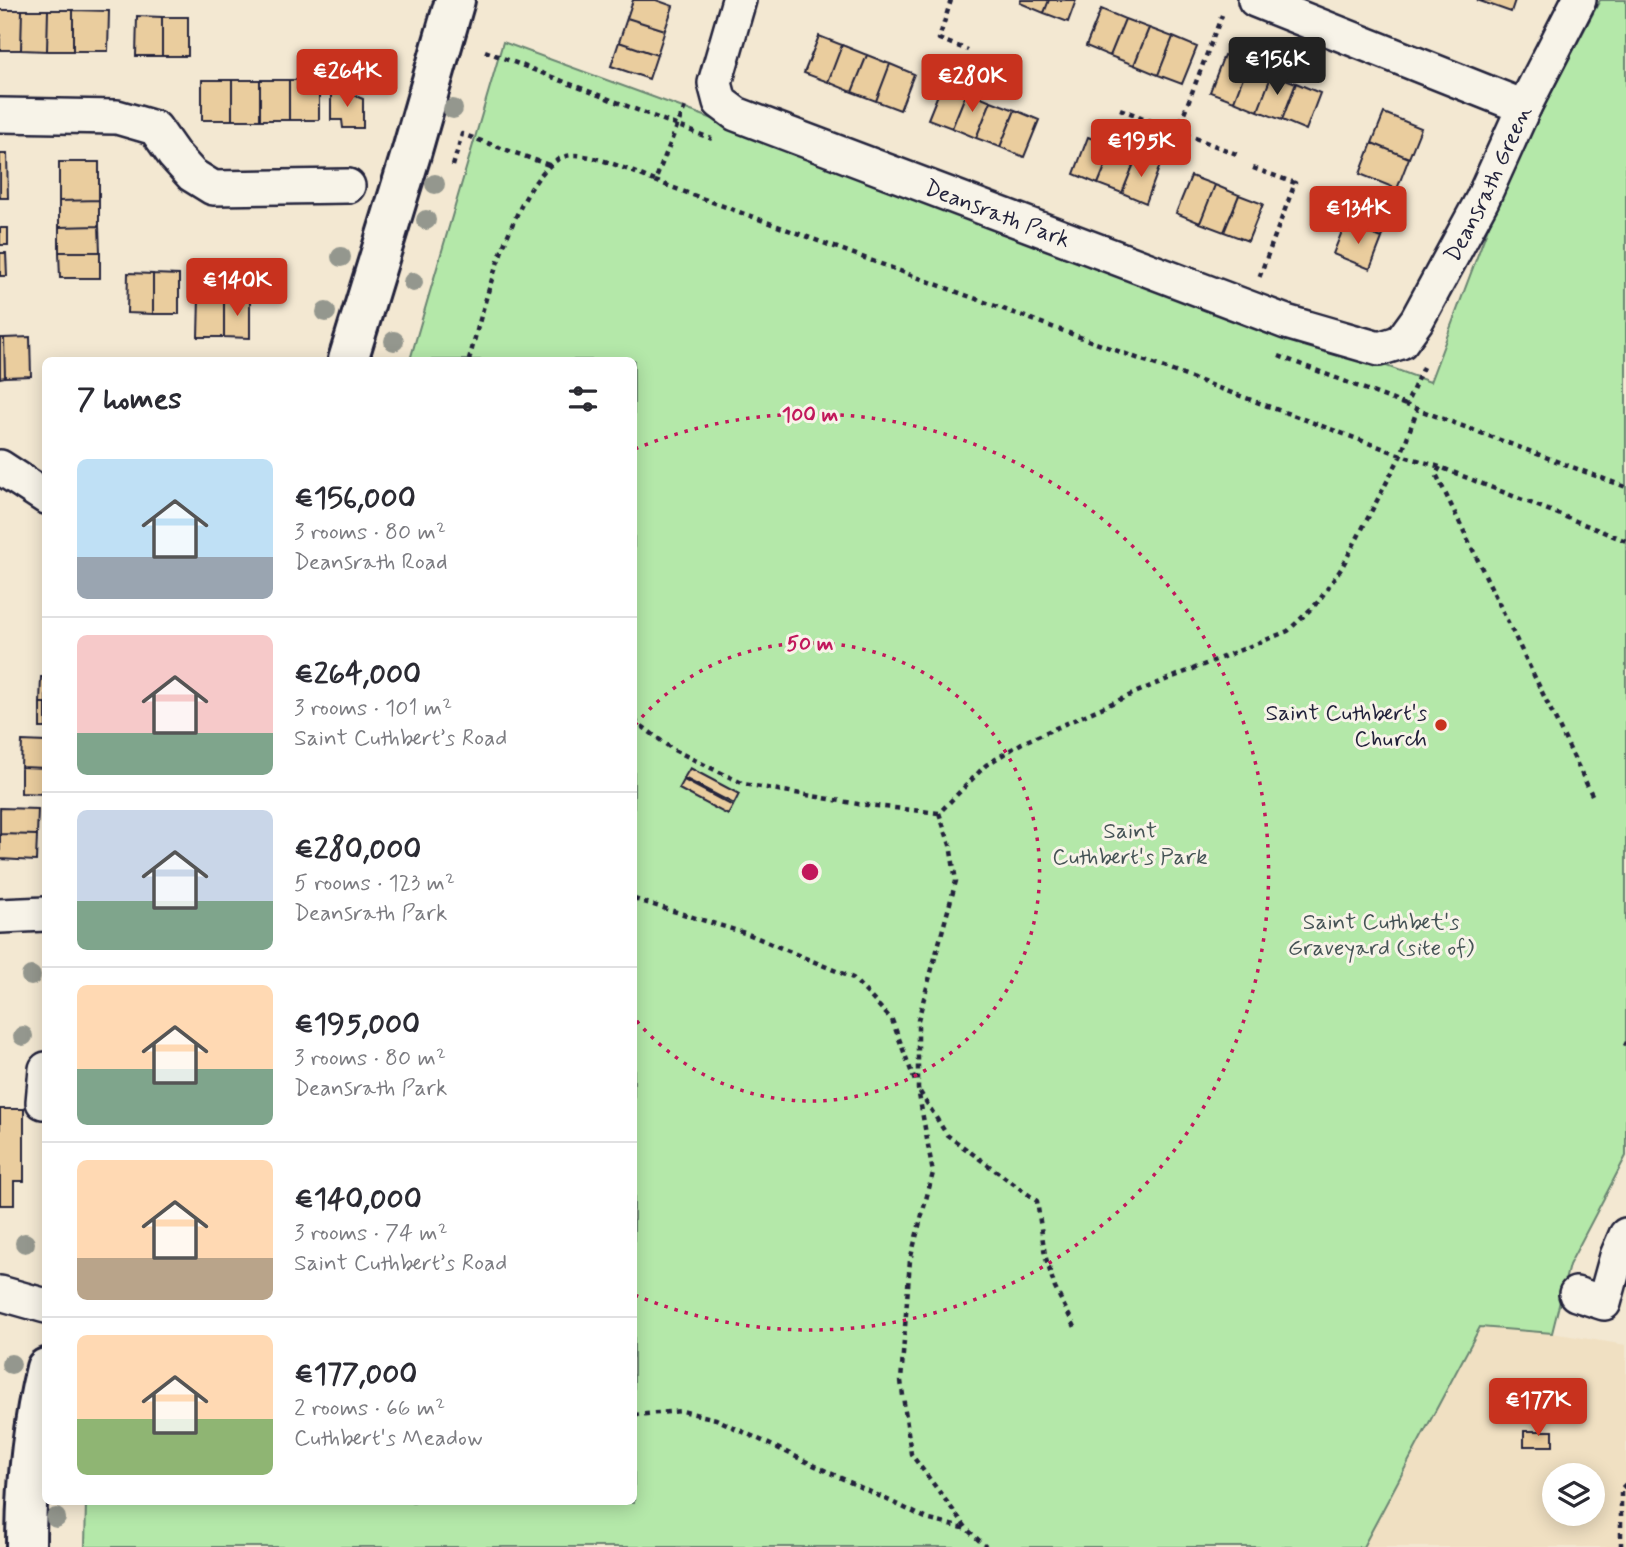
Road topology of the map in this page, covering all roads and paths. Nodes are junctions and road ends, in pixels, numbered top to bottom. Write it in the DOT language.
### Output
graph roads {
  1 [pos="455,0"];
  2 [pos="739,0"];
  3 [pos="951,0"];
  4 [pos="1255,0"];
  5 [pos="1579,0"];
  6 [pos="1222,15"];
  7 [pos="968,50"];
  8 [pos="688,101"];
  9 [pos="1524,107"];
  10 [pos="1119,109"];
  11 [pos="0,115"];
  12 [pos="1177,131"];
  13 [pos="1239,155"];
  14 [pos="549,165"];
  15 [pos="453,166"];
  16 [pos="1253,169"];
  17 [pos="655,181"];
  18 [pos="348,186"];
  19 [pos="1259,279"];
  20 [pos="1379,349"];
  21 [pos="349,357"];
  22 [pos="470,357"];
  23 [pos="1425,360"];
  24 [pos="1418,410"];
  25 [pos="1401,455"];
  26 [pos="0,467"];
  27 [pos="1440,467"];
  28 [pos="1626,487"];
  29 [pos="42,493"];
  30 [pos="1626,541"];
  31 [pos="637,722"];
  32 [pos="1593,796"];
  33 [pos="939,813"];
  34 [pos="637,900"];
  35 [pos="42,915"];
  36 [pos="0,916"];
  37 [pos="918,1089"];
  38 [pos="1626,1236"];
  39 [pos="0,1293"];
  40 [pos="1576,1294"];
  41 [pos="42,1305"];
  42 [pos="1075,1327"];
  43 [pos="42,1391"];
  44 [pos="637,1415"];
  45 [pos="1626,1484"];
  46 [pos="968,1530"];
  47 [pos="26,1547"];
  48 [pos="986,1547"];
  49 [pos="1621,1547"];
  1 -- 21 [label="street"];
  2 -- 20 [label="street, Deansrath Park"];
  3 -- 7 [label="path"];
  4 -- 9 [label="street"];
  5 -- 9 [label="street, Deansrath Green"];
  6 -- 12 [label="path"];
  8 -- 17 [label="path"];
  9 -- 20 [label="street, Deansrath Green"];
  10 -- 12 [label="path"];
  11 -- 18 [label="street"];
  12 -- 13 [label="path"];
  14 -- 15 [label="path"];
  14 -- 17 [label="path"];
  14 -- 22 [label="path"];
  16 -- 19 [label="path"];
  17 -- 25 [label="path"];
  23 -- 24 [label="path"];
  24 -- 25 [label="path"];
  24 -- 28 [label="path"];
  25 -- 27 [label="path"];
  25 -- 33 [label="path"];
  26 -- 29 [label="street"];
  27 -- 30 [label="path"];
  27 -- 32 [label="path"];
  31 -- 33 [label="path"];
  33 -- 37 [label="path"];
  34 -- 37 [label="path"];
  35 -- 36 [label="street"];
  37 -- 42 [label="path"];
  37 -- 46 [label="path"];
  38 -- 40 [label="street"];
  39 -- 41 [label="street"];
  43 -- 47 [label="street"];
  44 -- 46 [label="path"];
  45 -- 49 [label="path"];
  46 -- 48 [label="path"];
}
